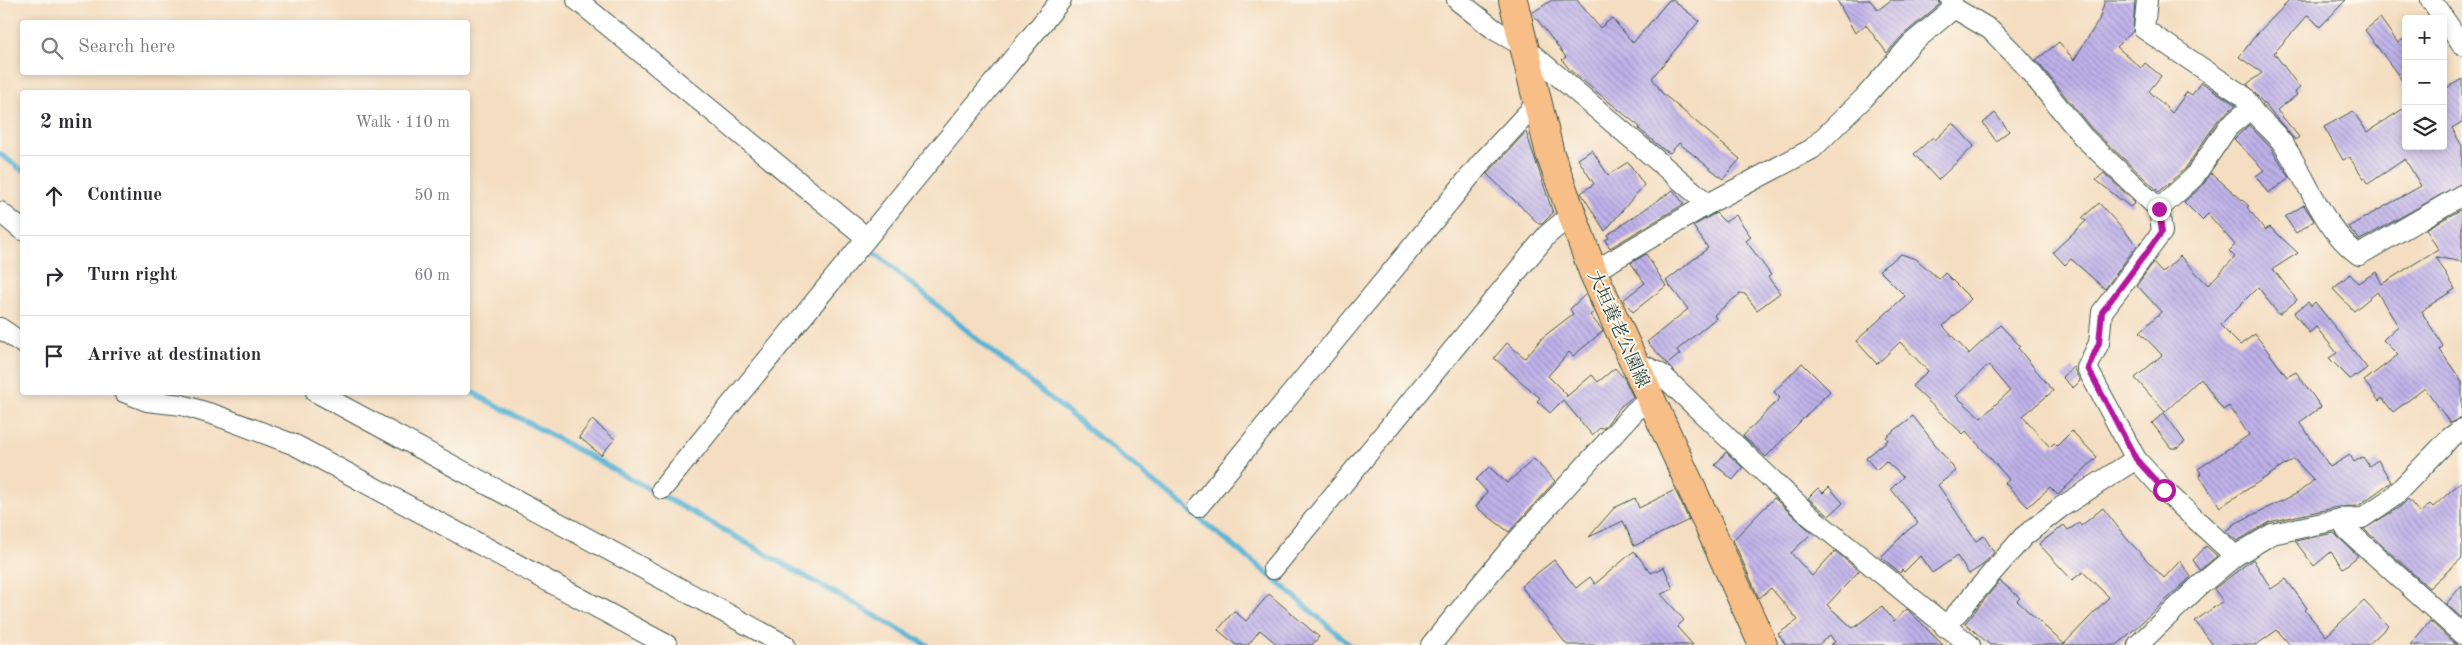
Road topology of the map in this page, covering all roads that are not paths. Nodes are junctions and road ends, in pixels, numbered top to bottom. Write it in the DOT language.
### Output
graph roads {
  1 [pos="577,0"];
  2 [pos="1060,0"];
  3 [pos="1457,0"];
  4 [pos="1513,0"];
  5 [pos="2147,0"];
  6 [pos="2431,0"];
  7 [pos="1952,4"];
  8 [pos="2462,45"];
  9 [pos="1523,46"];
  10 [pos="1537,103"];
  11 [pos="2250,109"];
  12 [pos="2462,195"];
  13 [pos="1708,204"];
  14 [pos="2159,209"];
  15 [pos="0,212"];
  16 [pos="1571,215"];
  17 [pos="20,228"];
  18 [pos="867,238"];
  19 [pos="1593,272"];
  20 [pos="0,328"];
  21 [pos="20,341"];
  22 [pos="1632,360"];
  23 [pos="132,395"];
  24 [pos="322,395"];
  25 [pos="1650,400"];
  26 [pos="2462,429"];
  27 [pos="2136,459"];
  28 [pos="662,489"];
  29 [pos="1198,508"];
  30 [pos="2341,519"];
  31 [pos="2235,556"];
  32 [pos="1273,569"];
  33 [pos="1945,627"];
  34 [pos="2462,634"];
  35 [pos="1966,644"];
  36 [pos="667,645"];
  37 [pos="785,645"];
  38 [pos="1432,645"];
  39 [pos="1763,645"];
  40 [pos="2138,645"];
  1 -- 18 [label="street"];
  2 -- 18 [label="street"];
  3 -- 9 [label="street"];
  4 -- 9 [label="main road, 大垣養老公園線"];
  5 -- 11 [label="street"];
  6 -- 8 [label="street"];
  7 -- 13 [label="street"];
  7 -- 14 [label="street"];
  9 -- 10 [label="main road, 大垣養老公園線"];
  9 -- 13 [label="street"];
  10 -- 16 [label="main road, 大垣養老公園線"];
  10 -- 29 [label="street"];
  11 -- 12 [label="street"];
  11 -- 14 [label="street"];
  13 -- 19 [label="street"];
  14 -- 27 [label="street"];
  15 -- 17 [label="street"];
  16 -- 19 [label="main road, 大垣養老公園線"];
  16 -- 32 [label="street"];
  18 -- 28 [label="street"];
  19 -- 22 [label="main road, 大垣養老公園線"];
  20 -- 21 [label="street"];
  22 -- 25 [label="main road, 大垣養老公園線"];
  22 -- 33 [label="street"];
  23 -- 36 [label="street"];
  24 -- 37 [label="street"];
  25 -- 38 [label="street"];
  25 -- 39 [label="main road, 大垣養老公園線"];
  26 -- 30 [label="street"];
  27 -- 31 [label="street"];
  27 -- 33 [label="street"];
  30 -- 31 [label="street"];
  30 -- 34 [label="street"];
  31 -- 40 [label="street"];
  33 -- 35 [label="street"];
}
